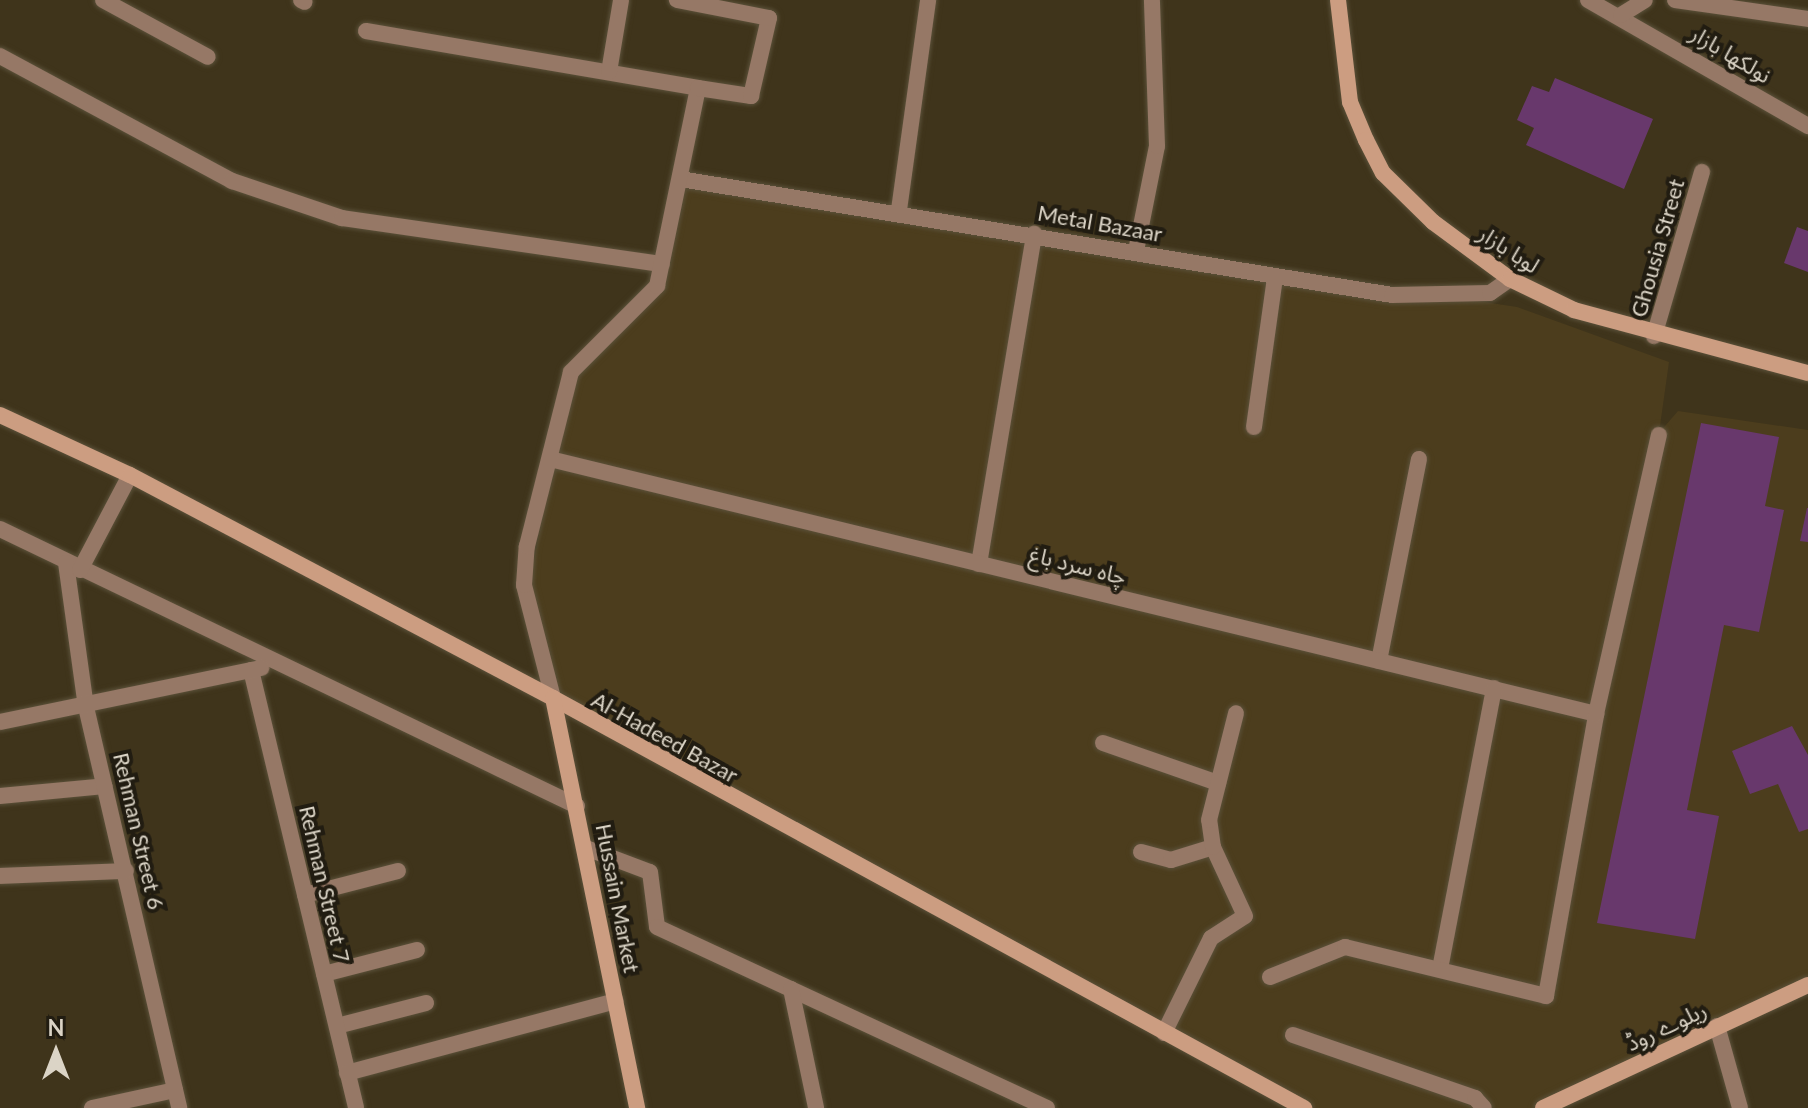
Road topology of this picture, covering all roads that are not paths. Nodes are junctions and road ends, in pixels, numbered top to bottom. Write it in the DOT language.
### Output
graph roads {
  1 [pos="103,0"];
  2 [pos="621,0"];
  3 [pos="677,0"];
  4 [pos="928,0"];
  5 [pos="1152,0"];
  6 [pos="1338,0"];
  7 [pos="1588,0"];
  8 [pos="1645,0"];
  9 [pos="1675,0"];
  10 [pos="1621,15"];
  11 [pos="1808,19"];
  12 [pos="366,31"];
  13 [pos="0,56"];
  14 [pos="208,57"];
  15 [pos="609,72"];
  16 [pos="698,88"];
  17 [pos="1808,126"];
  18 [pos="1702,172"];
  19 [pos="680,179"];
  20 [pos="899,210"];
  21 [pos="1034,234"];
  22 [pos="1136,251"];
  23 [pos="662,264"];
  24 [pos="1275,278"];
  25 [pos="1510,279"];
  26 [pos="1654,336"];
  27 [pos="1808,373"];
  28 [pos="0,415"];
  29 [pos="1254,427"];
  30 [pos="1659,435"];
  31 [pos="550,459"];
  32 [pos="1419,459"];
  33 [pos="130,475"];
  34 [pos="1,530"];
  35 [pos="979,564"];
  36 [pos="73,566"];
  37 [pos="1379,661"];
  38 [pos="279,664"];
  39 [pos="251,670"];
  40 [pos="1494,688"];
  41 [pos="553,698"];
  42 [pos="86,707"];
  43 [pos="1236,713"];
  44 [pos="1596,714"];
  45 [pos="0,722"];
  46 [pos="1103,743"];
  47 [pos="1218,783"];
  48 [pos="105,786"];
  49 [pos="0,796"];
  50 [pos="577,806"];
  51 [pos="1213,847"];
  52 [pos="586,848"];
  53 [pos="1141,852"];
  54 [pos="126,871"];
  55 [pos="398,871"];
  56 [pos="0,876"];
  57 [pos="305,895"];
  58 [pos="417,950"];
  59 [pos="1440,969"];
  60 [pos="324,974"];
  61 [pos="1270,977"];
  62 [pos="1808,985"];
  63 [pos="791,989"];
  64 [pos="616,1001"];
  65 [pos="426,1003"];
  66 [pos="337,1026"];
  67 [pos="1717,1026"];
  68 [pos="1164,1033"];
  69 [pos="1293,1035"];
  70 [pos="347,1073"];
  71 [pos="175,1090"];
  72 [pos="92,1108"];
  73 [pos="179,1108"];
  74 [pos="356,1108"];
  75 [pos="637,1108"];
  76 [pos="816,1108"];
  77 [pos="1047,1108"];
  78 [pos="1304,1108"];
  79 [pos="1484,1108"];
  80 [pos="1543,1108"];
  81 [pos="1740,1108"];
  1 -- 14 [label="street"];
  2 -- 15 [label="street"];
  3 -- 16 [label="street"];
  4 -- 20 [label="street"];
  5 -- 22 [label="street"];
  6 -- 25 [label="street, لوہا بازار"];
  7 -- 10 [label="street, نولکھا بازار"];
  8 -- 10 [label="street"];
  9 -- 11 [label="street"];
  10 -- 17 [label="street, نولکھا بازار"];
  12 -- 15 [label="street"];
  13 -- 23 [label="street"];
  15 -- 16 [label="street"];
  16 -- 19 [label="street"];
  18 -- 26 [label="street, Ghousia Street"];
  19 -- 20 [label="street, Metal Bazaar"];
  19 -- 23 [label="street"];
  20 -- 21 [label="street, Metal Bazaar"];
  21 -- 22 [label="street, Metal Bazaar"];
  21 -- 35 [label="street"];
  22 -- 24 [label="street, Metal Bazaar"];
  23 -- 31 [label="street"];
  24 -- 25 [label="street, Metal Bazaar"];
  24 -- 29 [label="street"];
  25 -- 26 [label="street, لوہا بازار"];
  26 -- 27 [label="street, لوہا بازار"];
  28 -- 33 [label="street, Al-Hadeed Bazar"];
  30 -- 44 [label="street"];
  31 -- 35 [label="street, چاہ سرد باغ"];
  31 -- 41 [label="street"];
  32 -- 37 [label="street"];
  33 -- 36 [label="street"];
  33 -- 41 [label="street, Al-Hadeed Bazar"];
  34 -- 36 [label="street"];
  35 -- 37 [label="street, چاہ سرد باغ"];
  36 -- 38 [label="street"];
  36 -- 42 [label="street, Rehman Street 6"];
  37 -- 40 [label="street, چاہ سرد باغ"];
  38 -- 39 [label="street"];
  38 -- 50 [label="street"];
  39 -- 42 [label="street"];
  39 -- 57 [label="street, Rehman Street 7"];
  40 -- 44 [label="street, چاہ سرد باغ"];
  40 -- 59 [label="street"];
  41 -- 50 [label="street, Hussain Market"];
  41 -- 68 [label="street, Al-Hadeed Bazar"];
  42 -- 45 [label="street"];
  42 -- 48 [label="street, Rehman Street 6"];
  43 -- 47 [label="street"];
  44 -- 59 [label="street"];
  46 -- 47 [label="street"];
  47 -- 51 [label="street"];
  48 -- 49 [label="street"];
  48 -- 54 [label="street, Rehman Street 6"];
  50 -- 52 [label="street, Hussain Market"];
  51 -- 53 [label="street"];
  51 -- 68 [label="street"];
  52 -- 63 [label="street"];
  52 -- 64 [label="street, Hussain Market"];
  54 -- 56 [label="street"];
  54 -- 71 [label="street, Rehman Street 6"];
  55 -- 57 [label="street"];
  57 -- 60 [label="street, Rehman Street 7"];
  58 -- 60 [label="street"];
  59 -- 61 [label="street"];
  60 -- 66 [label="street, Rehman Street 7"];
  62 -- 67 [label="street, ریلوے روڈ"];
  63 -- 76 [label="street"];
  63 -- 77 [label="street"];
  64 -- 70 [label="street"];
  64 -- 75 [label="street, Hussain Market"];
  65 -- 66 [label="street"];
  66 -- 70 [label="street, Rehman Street 7"];
  67 -- 80 [label="street, ریلوے روڈ"];
  67 -- 81 [label="street"];
  68 -- 78 [label="street, Al-Hadeed Bazar"];
  69 -- 79 [label="street"];
  70 -- 74 [label="street, Rehman Street 7"];
  71 -- 72 [label="street"];
  71 -- 73 [label="street, Rehman Street 6"];
}
